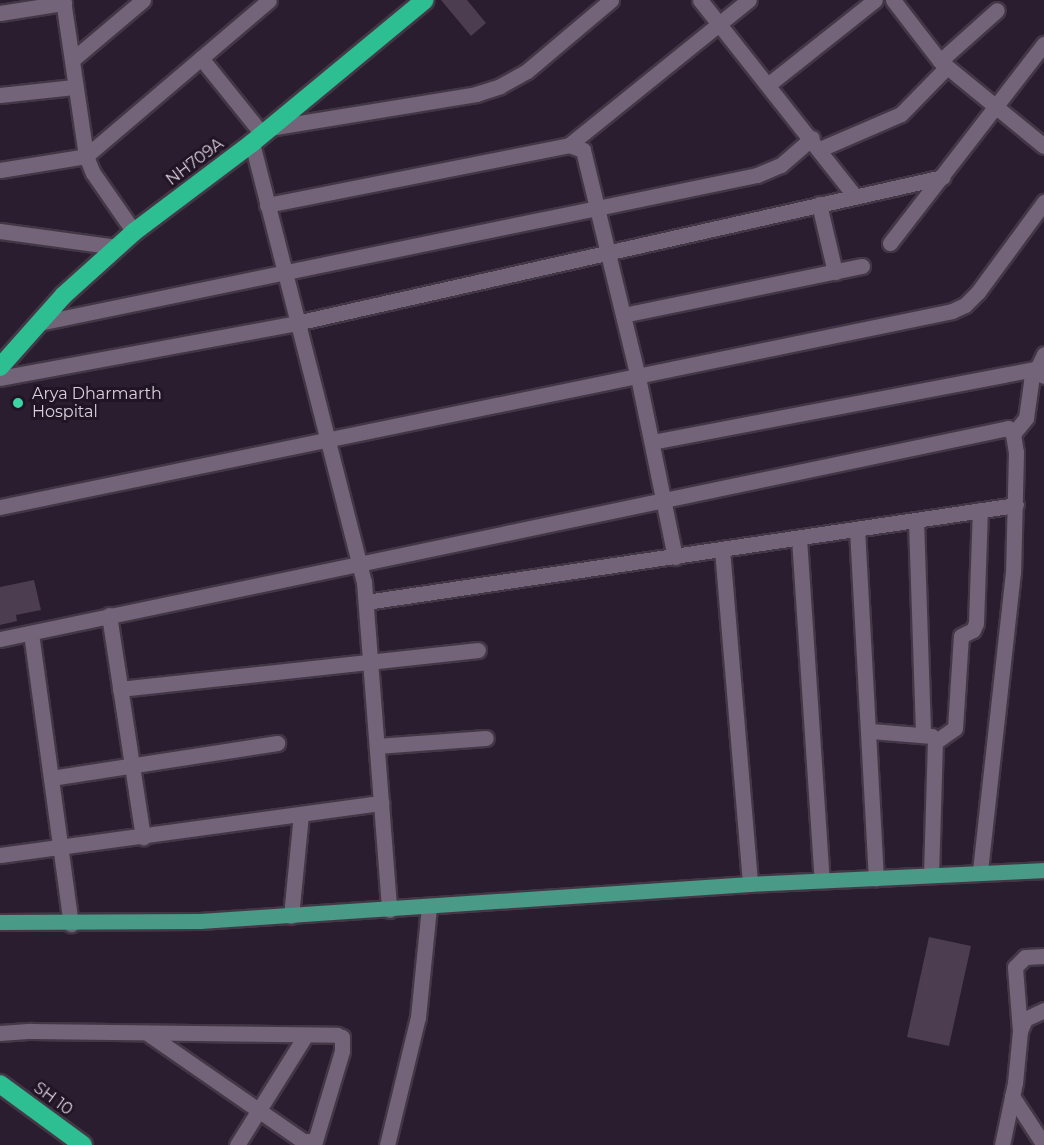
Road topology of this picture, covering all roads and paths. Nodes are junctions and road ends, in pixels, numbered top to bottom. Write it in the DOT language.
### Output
graph roads {
  1 [pos="143,0"];
  2 [pos="269,0"];
  3 [pos="425,0"];
  4 [pos="611,0"];
  5 [pos="700,0"];
  6 [pos="749,0"];
  7 [pos="875,0"];
  8 [pos="893,0"];
  9 [pos="63,2"];
  10 [pos="997,10"];
  11 [pos="0,13"];
  12 [pos="720,24"];
  13 [pos="1044,44"];
  14 [pos="201,57"];
  15 [pos="72,60"];
  16 [pos="943,64"];
  17 [pos="769,84"];
  18 [pos="74,87"];
  19 [pos="0,95"];
  20 [pos="997,108"];
  21 [pos="261,135"];
  22 [pos="816,144"];
  23 [pos="568,145"];
  24 [pos="1044,146"];
  25 [pos="86,156"];
  26 [pos="0,170"];
  27 [pos="943,177"];
  28 [pos="855,196"];
  29 [pos="1044,202"];
  30 [pos="819,204"];
  31 [pos="267,205"];
  32 [pos="597,207"];
  33 [pos="0,231"];
  34 [pos="134,232"];
  35 [pos="890,243"];
  36 [pos="117,247"];
  37 [pos="608,251"];
  38 [pos="862,266"];
  39 [pos="284,272"];
  40 [pos="835,272"];
  41 [pos="623,315"];
  42 [pos="296,322"];
  43 [pos="39,323"];
  44 [pos="1044,354"];
  45 [pos="0,367"];
  46 [pos="1040,372"];
  47 [pos="638,377"];
  48 [pos="0,378"];
  49 [pos="1013,434"];
  50 [pos="325,440"];
  51 [pos="652,442"];
  52 [pos="665,501"];
  53 [pos="1016,505"];
  54 [pos="0,507"];
  55 [pos="980,510"];
  56 [pos="916,520"];
  57 [pos="857,529"];
  58 [pos="799,538"];
  59 [pos="722,549"];
  60 [pos="675,557"];
  61 [pos="361,564"];
  62 [pos="366,602"];
  63 [pos="109,615"];
  64 [pos="31,633"];
  65 [pos="0,639"];
  66 [pos="478,650"];
  67 [pos="370,659"];
  68 [pos="120,689"];
  69 [pos="871,731"];
  70 [pos="923,735"];
  71 [pos="940,736"];
  72 [pos="486,738"];
  73 [pos="277,743"];
  74 [pos="377,747"];
  75 [pos="130,765"];
  76 [pos="51,778"];
  77 [pos="381,803"];
  78 [pos="301,814"];
  79 [pos="143,837"];
  80 [pos="61,849"];
  81 [pos="0,855"];
  82 [pos="1044,870"];
  83 [pos="980,872"];
  84 [pos="931,874"];
  85 [pos="876,878"];
  86 [pos="822,880"];
  87 [pos="750,884"];
  88 [pos="429,907"];
  89 [pos="389,910"];
  90 [pos="291,916"];
  91 [pos="0,922"];
  92 [pos="71,924"];
  93 [pos="1044,956"];
  94 [pos="1044,1010"];
  95 [pos="1020,1031"];
  96 [pos="0,1033"];
  97 [pos="147,1033"];
  98 [pos="305,1036"];
  99 [pos="0,1083"];
  100 [pos="1012,1096"];
  101 [pos="258,1110"];
  102 [pos="83,1145"];
  103 [pos="237,1145"];
  104 [pos="387,1145"];
  105 [pos="1002,1145"];
  106 [pos="1044,1145"];
  1 -- 15 [label="street"];
  2 -- 14 [label="street"];
  3 -- 21 [label="highway, NH709A"];
  4 -- 21 [label="street"];
  5 -- 12 [label="street"];
  6 -- 12 [label="street"];
  7 -- 17 [label="street"];
  8 -- 16 [label="street"];
  9 -- 11 [label="street"];
  9 -- 15 [label="street"];
  10 -- 16 [label="street"];
  12 -- 17 [label="street"];
  12 -- 23 [label="street"];
  13 -- 20 [label="street"];
  14 -- 21 [label="street"];
  14 -- 25 [label="street"];
  15 -- 18 [label="street"];
  16 -- 20 [label="street"];
  16 -- 22 [label="street"];
  17 -- 22 [label="street"];
  18 -- 19 [label="street"];
  18 -- 25 [label="street"];
  20 -- 24 [label="street"];
  20 -- 27 [label="street"];
  21 -- 31 [label="street"];
  21 -- 34 [label="highway, NH709A"];
  22 -- 28 [label="street"];
  22 -- 32 [label="street"];
  23 -- 31 [label="street"];
  23 -- 32 [label="street"];
  25 -- 26 [label="street"];
  25 -- 34 [label="street"];
  27 -- 28 [label="street"];
  27 -- 35 [label="street"];
  28 -- 30 [label="street"];
  29 -- 47 [label="street"];
  30 -- 37 [label="street"];
  30 -- 40 [label="street"];
  31 -- 39 [label="street"];
  32 -- 37 [label="street"];
  32 -- 39 [label="street"];
  33 -- 36 [label="street"];
  34 -- 36 [label="highway, NH709A"];
  36 -- 43 [label="highway, NH709A"];
  37 -- 41 [label="street"];
  37 -- 42 [label="street"];
  38 -- 40 [label="street"];
  39 -- 42 [label="street"];
  39 -- 43 [label="street"];
  40 -- 41 [label="street"];
  41 -- 47 [label="street"];
  42 -- 48 [label="street"];
  42 -- 50 [label="street"];
  43 -- 45 [label="highway, NH709A"];
  44 -- 46 [label="street"];
  46 -- 49 [label="street"];
  46 -- 51 [label="street"];
  47 -- 50 [label="street"];
  47 -- 51 [label="street"];
  49 -- 52 [label="street"];
  49 -- 53 [label="street"];
  50 -- 54 [label="street"];
  50 -- 61 [label="street"];
  51 -- 52 [label="street"];
  52 -- 60 [label="street"];
  52 -- 61 [label="street"];
  53 -- 55 [label="street"];
  53 -- 83 [label="street"];
  55 -- 56 [label="street"];
  55 -- 71 [label="street"];
  56 -- 57 [label="street"];
  56 -- 70 [label="street"];
  57 -- 58 [label="street"];
  57 -- 69 [label="street"];
  58 -- 59 [label="street"];
  58 -- 86 [label="street"];
  59 -- 60 [label="street"];
  59 -- 87 [label="street"];
  60 -- 62 [label="street"];
  61 -- 62 [label="street"];
  61 -- 63 [label="street"];
  62 -- 67 [label="street"];
  63 -- 64 [label="street"];
  63 -- 68 [label="street"];
  64 -- 65 [label="street"];
  64 -- 76 [label="street"];
  66 -- 67 [label="street"];
  67 -- 68 [label="street"];
  67 -- 74 [label="street"];
  68 -- 75 [label="street"];
  69 -- 70 [label="street"];
  69 -- 85 [label="street"];
  70 -- 71 [label="street"];
  71 -- 84 [label="street"];
  72 -- 74 [label="street"];
  73 -- 75 [label="street"];
  74 -- 77 [label="street"];
  75 -- 76 [label="street"];
  75 -- 79 [label="street"];
  76 -- 80 [label="street"];
  77 -- 78 [label="street"];
  77 -- 89 [label="street"];
  78 -- 79 [label="street"];
  78 -- 90 [label="street"];
  79 -- 80 [label="street"];
  80 -- 81 [label="street"];
  80 -- 92 [label="street"];
  82 -- 83 [label="main road"];
  83 -- 84 [label="main road"];
  84 -- 85 [label="main road"];
  85 -- 86 [label="main road"];
  86 -- 87 [label="main road"];
  87 -- 88 [label="main road"];
  88 -- 89 [label="main road"];
  88 -- 104 [label="street"];
  89 -- 90 [label="main road"];
  90 -- 92 [label="main road"];
  91 -- 92 [label="main road"];
  93 -- 95 [label="street"];
  94 -- 95 [label="street"];
  95 -- 100 [label="street"];
  96 -- 97 [label="street"];
  97 -- 98 [label="street"];
  97 -- 101 [label="street"];
  98 -- 101 [label="street"];
  98 -- 101 [label="street"];
  99 -- 102 [label="highway, SH 10"];
  100 -- 105 [label="street"];
  100 -- 106 [label="street"];
  101 -- 103 [label="street"];
}
